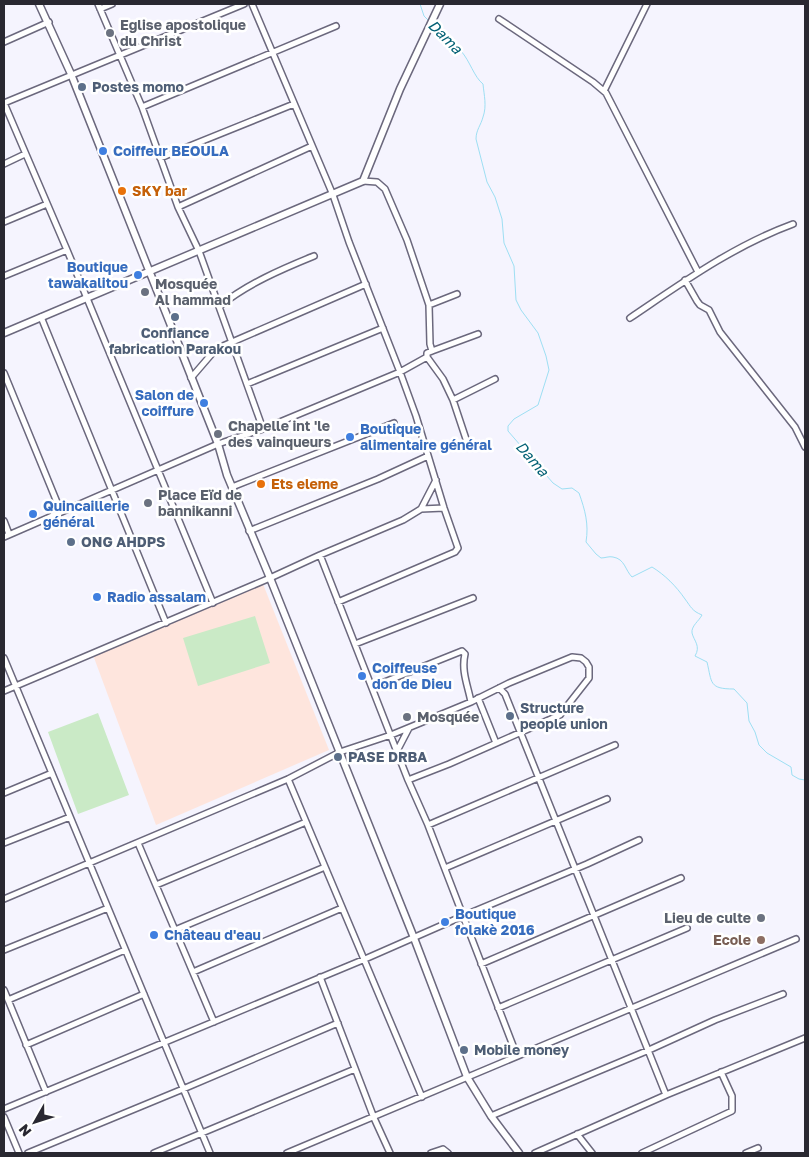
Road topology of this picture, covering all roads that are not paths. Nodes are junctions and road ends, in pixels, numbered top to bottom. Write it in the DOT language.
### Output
graph roads {
  1 [pos="39,4"];
  2 [pos="112,4"];
  3 [pos="244,4"];
  4 [pos="252,4"];
  5 [pos="647,4"];
  6 [pos="99,6"];
  7 [pos="438,6"];
  8 [pos="499,20"];
  9 [pos="48,22"];
  10 [pos="336,26"];
  11 [pos="4,42"];
  12 [pos="273,53"];
  13 [pos="120,55"];
  14 [pos="71,74"];
  15 [pos="604,91"];
  16 [pos="4,103"];
  17 [pos="294,104"];
  18 [pos="142,107"];
  19 [pos="312,146"];
  20 [pos="25,154"];
  21 [pos="160,158"];
  22 [pos="4,164"];
  23 [pos="363,181"];
  24 [pos="333,195"];
  25 [pos="46,204"];
  26 [pos="178,206"];
  27 [pos="4,222"];
  28 [pos="793,224"];
  29 [pos="67,250"];
  30 [pos="199,251"];
  31 [pos="314,256"];
  32 [pos="149,271"];
  33 [pos="698,272"];
  34 [pos="4,276"];
  35 [pos="685,280"];
  36 [pos="366,284"];
  37 [pos="457,294"];
  38 [pos="87,298"];
  39 [pos="429,305"];
  40 [pos="220,306"];
  41 [pos="41,317"];
  42 [pos="630,318"];
  43 [pos="383,328"];
  44 [pos="4,333"];
  45 [pos="478,334"];
  46 [pos="232,342"];
  47 [pos="432,350"];
  48 [pos="426,357"];
  49 [pos="400,372"];
  50 [pos="4,373"];
  51 [pos="192,378"];
  52 [pos="495,379"];
  53 [pos="247,384"];
  54 [pos="453,400"];
  55 [pos="394,423"];
  56 [pos="263,429"];
  57 [pos="218,444"];
  58 [pos="805,447"];
  59 [pos="469,448"];
  60 [pos="428,456"];
  61 [pos="158,470"];
  62 [pos="436,480"];
  63 [pos="232,487"];
  64 [pos="112,490"];
  65 [pos="444,508"];
  66 [pos="421,509"];
  67 [pos="61,512"];
  68 [pos="4,520"];
  69 [pos="250,531"];
  70 [pos="7,536"];
  71 [pos="320,555"];
  72 [pos="270,578"];
  73 [pos="474,598"];
  74 [pos="338,602"];
  75 [pos="213,603"];
  76 [pos="166,623"];
  77 [pos="355,644"];
  78 [pos="4,658"];
  79 [pos="15,686"];
  80 [pos="372,687"];
  81 [pos="499,688"];
  82 [pos="4,691"];
  83 [pos="478,698"];
  84 [pos="471,702"];
  85 [pos="410,728"];
  86 [pos="520,733"];
  87 [pos="391,735"];
  88 [pos="496,743"];
  89 [pos="615,745"];
  90 [pos="397,751"];
  91 [pos="340,752"];
  92 [pos="52,773"];
  93 [pos="539,776"];
  94 [pos="288,779"];
  95 [pos="408,780"];
  96 [pos="4,793"];
  97 [pos="607,799"];
  98 [pos="70,817"];
  99 [pos="555,821"];
  100 [pos="306,822"];
  101 [pos="428,825"];
  102 [pos="639,840"];
  103 [pos="4,843"];
  104 [pos="138,843"];
  105 [pos="89,864"];
  106 [pos="325,867"];
  107 [pos="445,868"];
  108 [pos="575,868"];
  109 [pos="681,878"];
  110 [pos="156,885"];
  111 [pos="4,899"];
  112 [pos="108,908"];
  113 [pos="342,908"];
  114 [pos="463,916"];
  115 [pos="594,916"];
  116 [pos="687,928"];
  117 [pos="175,930"];
  118 [pos="414,938"];
  119 [pos="796,939"];
  120 [pos="4,950"];
  121 [pos="126,950"];
  122 [pos="365,959"];
  123 [pos="612,960"];
  124 [pos="481,964"];
  125 [pos="193,972"];
  126 [pos="320,977"];
  127 [pos="4,990"];
  128 [pos="144,994"];
  129 [pos="782,994"];
  130 [pos="8,1000"];
  131 [pos="498,1008"];
  132 [pos="631,1008"];
  133 [pos="214,1022"];
  134 [pos="338,1023"];
  135 [pos="805,1038"];
  136 [pos="164,1043"];
  137 [pos="26,1045"];
  138 [pos="649,1050"];
  139 [pos="517,1056"];
  140 [pos="355,1068"];
  141 [pos="721,1072"];
  142 [pos="466,1077"];
  143 [pos="184,1089"];
  144 [pos="46,1092"];
  145 [pos="666,1095"];
  146 [pos="422,1097"];
  147 [pos="4,1109"];
  148 [pos="4,1116"];
  149 [pos="491,1116"];
  150 [pos="374,1118"];
  151 [pos="202,1133"];
  152 [pos="577,1134"];
  153 [pos="758,1148"];
  154 [pos="19,1153"];
  155 [pos="28,1153"];
  156 [pos="154,1153"];
  157 [pos="210,1153"];
  158 [pos="288,1153"];
  159 [pos="390,1153"];
  160 [pos="431,1153"];
  161 [pos="448,1153"];
  162 [pos="519,1153"];
  163 [pos="535,1153"];
  164 [pos="592,1153"];
  165 [pos="642,1153"];
  166 [pos="746,1153"];
  1 -- 9 [label="street"];
  2 -- 6 [label="street"];
  3 -- 13 [label="street"];
  4 -- 12 [label="street"];
  5 -- 15 [label="street"];
  6 -- 13 [label="street"];
  7 -- 23 [label="street"];
  8 -- 15 [label="street"];
  9 -- 11 [label="street"];
  9 -- 14 [label="street"];
  10 -- 12 [label="street"];
  12 -- 17 [label="street"];
  12 -- 18 [label="street"];
  13 -- 14 [label="street"];
  13 -- 18 [label="street"];
  14 -- 16 [label="street"];
  14 -- 32 [label="street"];
  15 -- 33 [label="street"];
  16 -- 20 [label="street"];
  17 -- 19 [label="street"];
  17 -- 21 [label="street"];
  18 -- 21 [label="street"];
  19 -- 24 [label="street"];
  19 -- 26 [label="street"];
  20 -- 22 [label="street"];
  20 -- 25 [label="street"];
  21 -- 26 [label="street"];
  23 -- 24 [label="street"];
  23 -- 39 [label="street"];
  24 -- 30 [label="street"];
  24 -- 36 [label="street"];
  25 -- 27 [label="street"];
  25 -- 29 [label="street"];
  26 -- 30 [label="street"];
  28 -- 33 [label="street"];
  29 -- 34 [label="street"];
  29 -- 38 [label="street"];
  30 -- 32 [label="street"];
  30 -- 40 [label="street"];
  31 -- 40 [label="street"];
  32 -- 38 [label="street"];
  32 -- 51 [label="street"];
  33 -- 35 [label="street"];
  35 -- 42 [label="street"];
  35 -- 58 [label="street"];
  36 -- 43 [label="street"];
  36 -- 46 [label="street"];
  37 -- 39 [label="street"];
  38 -- 41 [label="street"];
  38 -- 61 [label="street"];
  39 -- 47 [label="street"];
  40 -- 46 [label="street"];
  41 -- 44 [label="street"];
  41 -- 64 [label="street"];
  43 -- 49 [label="street"];
  43 -- 53 [label="street"];
  45 -- 47 [label="street"];
  46 -- 51 [label="street"];
  46 -- 53 [label="street"];
  47 -- 48 [label="street"];
  48 -- 49 [label="street"];
  48 -- 54 [label="street"];
  49 -- 56 [label="street"];
  49 -- 60 [label="street"];
  50 -- 67 [label="street"];
  51 -- 57 [label="street"];
  52 -- 54 [label="street"];
  53 -- 56 [label="street"];
  54 -- 59 [label="street"];
  55 -- 63 [label="street"];
  56 -- 57 [label="street"];
  57 -- 61 [label="street"];
  57 -- 63 [label="street"];
  60 -- 62 [label="street"];
  60 -- 69 [label="street"];
  61 -- 64 [label="street"];
  61 -- 75 [label="street"];
  62 -- 65 [label="street"];
  62 -- 66 [label="street"];
  63 -- 69 [label="street"];
  64 -- 67 [label="street"];
  64 -- 76 [label="street"];
  65 -- 66 [label="street"];
  65 -- 74 [label="street"];
  66 -- 71 [label="street"];
  67 -- 70 [label="street"];
  68 -- 70 [label="street"];
  69 -- 72 [label="street"];
  71 -- 72 [label="street"];
  71 -- 74 [label="street"];
  72 -- 75 [label="street"];
  72 -- 91 [label="street"];
  73 -- 77 [label="street"];
  74 -- 77 [label="street"];
  75 -- 76 [label="street"];
  76 -- 79 [label="street"];
  77 -- 80 [label="street"];
  78 -- 79 [label="street"];
  79 -- 82 [label="street"];
  79 -- 92 [label="street"];
  80 -- 84 [label="street"];
  80 -- 87 [label="street"];
  81 -- 83 [label="street"];
  81 -- 86 [label="street"];
  81 -- 86 [label="street"];
  83 -- 84 [label="street"];
  83 -- 88 [label="street"];
  84 -- 85 [label="street"];
  85 -- 87 [label="street"];
  85 -- 90 [label="street"];
  86 -- 88 [label="street"];
  86 -- 93 [label="street"];
  87 -- 90 [label="street"];
  87 -- 91 [label="street"];
  88 -- 95 [label="street"];
  89 -- 93 [label="street"];
  90 -- 95 [label="street"];
  91 -- 94 [label="street"];
  91 -- 118 [label="street"];
  92 -- 96 [label="street"];
  92 -- 98 [label="street"];
  93 -- 99 [label="street"];
  93 -- 101 [label="street"];
  94 -- 100 [label="street"];
  94 -- 104 [label="street"];
  95 -- 101 [label="street"];
  97 -- 99 [label="street"];
  98 -- 103 [label="street"];
  98 -- 105 [label="street"];
  99 -- 107 [label="street"];
  99 -- 108 [label="street"];
  100 -- 106 [label="street"];
  100 -- 110 [label="street"];
  101 -- 107 [label="street"];
  102 -- 108 [label="street"];
  104 -- 105 [label="street"];
  104 -- 110 [label="street"];
  105 -- 111 [label="street"];
  105 -- 112 [label="street"];
  106 -- 113 [label="street"];
  106 -- 117 [label="street"];
  107 -- 114 [label="street"];
  108 -- 114 [label="street"];
  108 -- 115 [label="street"];
  109 -- 115 [label="street"];
  110 -- 117 [label="street"];
  112 -- 120 [label="street"];
  112 -- 121 [label="street"];
  113 -- 122 [label="street"];
  113 -- 125 [label="street"];
  114 -- 118 [label="street"];
  114 -- 124 [label="street"];
  115 -- 123 [label="street"];
  115 -- 124 [label="street"];
  116 -- 123 [label="street"];
  117 -- 125 [label="street"];
  118 -- 122 [label="street"];
  118 -- 142 [label="street"];
  119 -- 132 [label="street"];
  121 -- 128 [label="street"];
  121 -- 130 [label="street"];
  122 -- 126 [label="street"];
  122 -- 146 [label="street"];
  123 -- 131 [label="street"];
  123 -- 132 [label="street"];
  124 -- 131 [label="street"];
  125 -- 133 [label="street"];
  126 -- 133 [label="street"];
  126 -- 134 [label="street"];
  127 -- 130 [label="street"];
  128 -- 136 [label="street"];
  128 -- 137 [label="street"];
  129 -- 138 [label="street"];
  130 -- 137 [label="street"];
  131 -- 139 [label="street"];
  132 -- 138 [label="street"];
  132 -- 139 [label="street"];
  133 -- 136 [label="street"];
  134 -- 140 [label="street"];
  134 -- 143 [label="street"];
  135 -- 141 [label="street"];
  136 -- 143 [label="street"];
  136 -- 144 [label="street"];
  137 -- 144 [label="street"];
  138 -- 145 [label="street"];
  138 -- 149 [label="street"];
  139 -- 142 [label="street"];
  140 -- 150 [label="street"];
  140 -- 151 [label="street"];
  141 -- 145 [label="street"];
  141 -- 165 [label="street"];
  142 -- 146 [label="street"];
  142 -- 149 [label="street"];
  143 -- 151 [label="street"];
  143 -- 155 [label="street"];
  144 -- 147 [label="street"];
  145 -- 152 [label="street"];
  146 -- 150 [label="street"];
  148 -- 154 [label="street"];
  149 -- 162 [label="street"];
  150 -- 158 [label="street"];
  150 -- 159 [label="street"];
  151 -- 156 [label="street"];
  151 -- 157 [label="street"];
  152 -- 163 [label="street"];
  152 -- 164 [label="street"];
  153 -- 166 [label="street"];
  160 -- 161 [label="street"];
}
